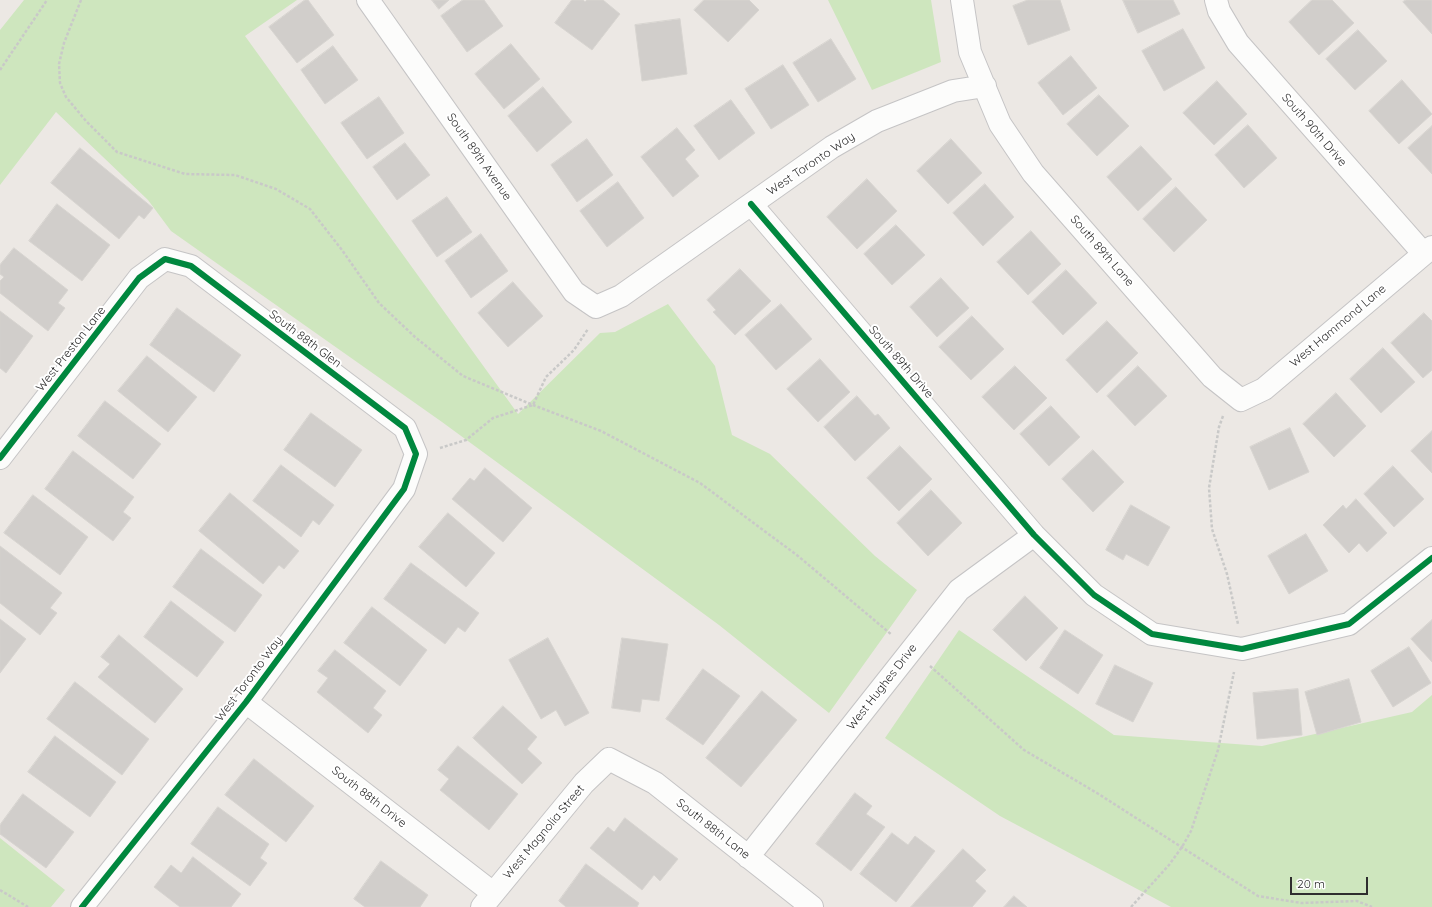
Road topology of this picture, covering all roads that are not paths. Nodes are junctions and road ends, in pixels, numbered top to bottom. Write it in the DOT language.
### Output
graph roads {
  1 [pos="368,0"];
  2 [pos="962,0"];
  3 [pos="1216,0"];
  4 [pos="985,86"];
  5 [pos="750,204"];
  6 [pos="1428,250"];
  7 [pos="165,259"];
  8 [pos="596,307"];
  9 [pos="1241,400"];
  10 [pos="416,454"];
  11 [pos="0,458"];
  12 [pos="1034,535"];
  13 [pos="1432,558"];
  14 [pos="246,702"];
  15 [pos="609,759"];
  16 [pos="748,857"];
  17 [pos="488,900"];
  18 [pos="82,907"];
  19 [pos="812,907"];
  1 -- 8 [label="street, South 89th Avenue"];
  2 -- 4 [label="street"];
  3 -- 6 [label="street, South 90th Drive"];
  4 -- 5 [label="street, West Toronto Way"];
  4 -- 9 [label="street, South 89th Lane"];
  5 -- 8 [label="street, West Toronto Way"];
  5 -- 12 [label="street, South 89th Drive"];
  6 -- 9 [label="street, West Hammond Lane"];
  7 -- 10 [label="street, South 88th Glen"];
  7 -- 11 [label="street, West Preston Lane"];
  10 -- 14 [label="street, West Toronto Way"];
  12 -- 13 [label="street, South 89th Drive"];
  12 -- 16 [label="street, West Hughes Drive"];
  14 -- 17 [label="street, South 88th Drive"];
  14 -- 18 [label="street, West Toronto Way"];
  15 -- 16 [label="street, South 88th Lane"];
  15 -- 17 [label="street, West Magnolia Street"];
  16 -- 19 [label="street, South 88th Lane"];
}
